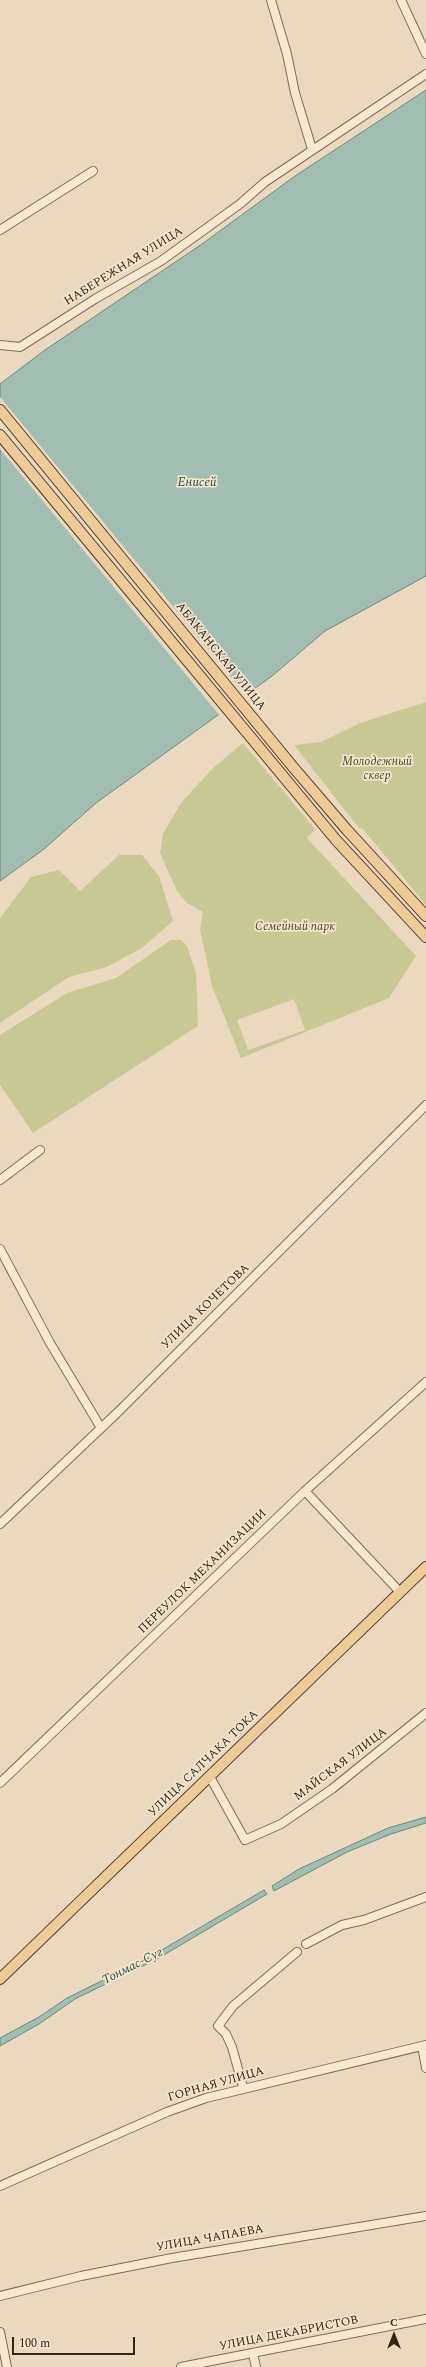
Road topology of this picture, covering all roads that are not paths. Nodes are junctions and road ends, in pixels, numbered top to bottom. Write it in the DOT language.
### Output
graph roads {
  1 [pos="270,0"];
  2 [pos="401,0"];
  3 [pos="426,54"];
  4 [pos="426,74"];
  5 [pos="312,149"];
  6 [pos="93,171"];
  7 [pos="0,230"];
  8 [pos="0,344"];
  9 [pos="0,410"];
  10 [pos="0,435"];
  11 [pos="426,916"];
  12 [pos="426,937"];
  13 [pos="426,1105"];
  14 [pos="40,1150"];
  15 [pos="0,1180"];
  16 [pos="0,1249"];
  17 [pos="426,1382"];
  18 [pos="101,1428"];
  19 [pos="304,1491"];
  20 [pos="0,1524"];
  21 [pos="426,1567"];
  22 [pos="400,1592"];
  23 [pos="426,1713"];
  24 [pos="210,1777"];
  25 [pos="0,1783"];
  26 [pos="426,1897"];
  27 [pos="306,1944"];
  28 [pos="297,1952"];
  29 [pos="0,1979"];
  30 [pos="424,2046"];
  31 [pos="426,2068"];
  32 [pos="243,2087"];
  33 [pos="0,2186"];
  34 [pos="426,2216"];
  35 [pos="0,2296"];
  36 [pos="426,2319"];
  37 [pos="0,2332"];
  38 [pos="253,2354"];
  39 [pos="7,2367"];
  40 [pos="181,2367"];
  41 [pos="256,2367"];
  1 -- 5 [label="street"];
  2 -- 3 [label="street"];
  4 -- 5 [label="street, НАБЕРЕЖНАЯ УЛИЦА"];
  5 -- 8 [label="street, НАБЕРЕЖНАЯ УЛИЦА"];
  6 -- 7 [label="street"];
  9 -- 11 [label="main road, АБАКАНСКАЯ УЛИЦА"];
  10 -- 12 [label="main road"];
  13 -- 18 [label="street, УЛИЦА КОЧЕТОВА"];
  14 -- 15 [label="street"];
  16 -- 18 [label="street"];
  17 -- 19 [label="street, ПЕРЕУЛОК МЕХАНИЗАЦИИ"];
  18 -- 20 [label="street, УЛИЦА КОЧЕТОВА"];
  19 -- 22 [label="street"];
  19 -- 25 [label="street, ПЕРЕУЛОК МЕХАНИЗАЦИИ"];
  21 -- 22 [label="main road, УЛИЦА САЛЧАКА ТОКА"];
  22 -- 24 [label="main road, УЛИЦА САЛЧАКА ТОКА"];
  23 -- 24 [label="street, МАЙСКАЯ УЛИЦА"];
  24 -- 29 [label="main road, УЛИЦА САЛЧАКА ТОКА"];
  26 -- 27 [label="street"];
  28 -- 32 [label="street"];
  30 -- 31 [label="street"];
  30 -- 32 [label="street, ГОРНАЯ УЛИЦА"];
  32 -- 33 [label="street, ГОРНАЯ УЛИЦА"];
  34 -- 35 [label="street, УЛИЦА ЧАПАЕВА"];
  36 -- 38 [label="street, УЛИЦА ДЕКАБРИСТОВ"];
  37 -- 39 [label="street"];
  38 -- 40 [label="street, УЛИЦА ДЕКАБРИСТОВ"];
  38 -- 41 [label="street"];
}
